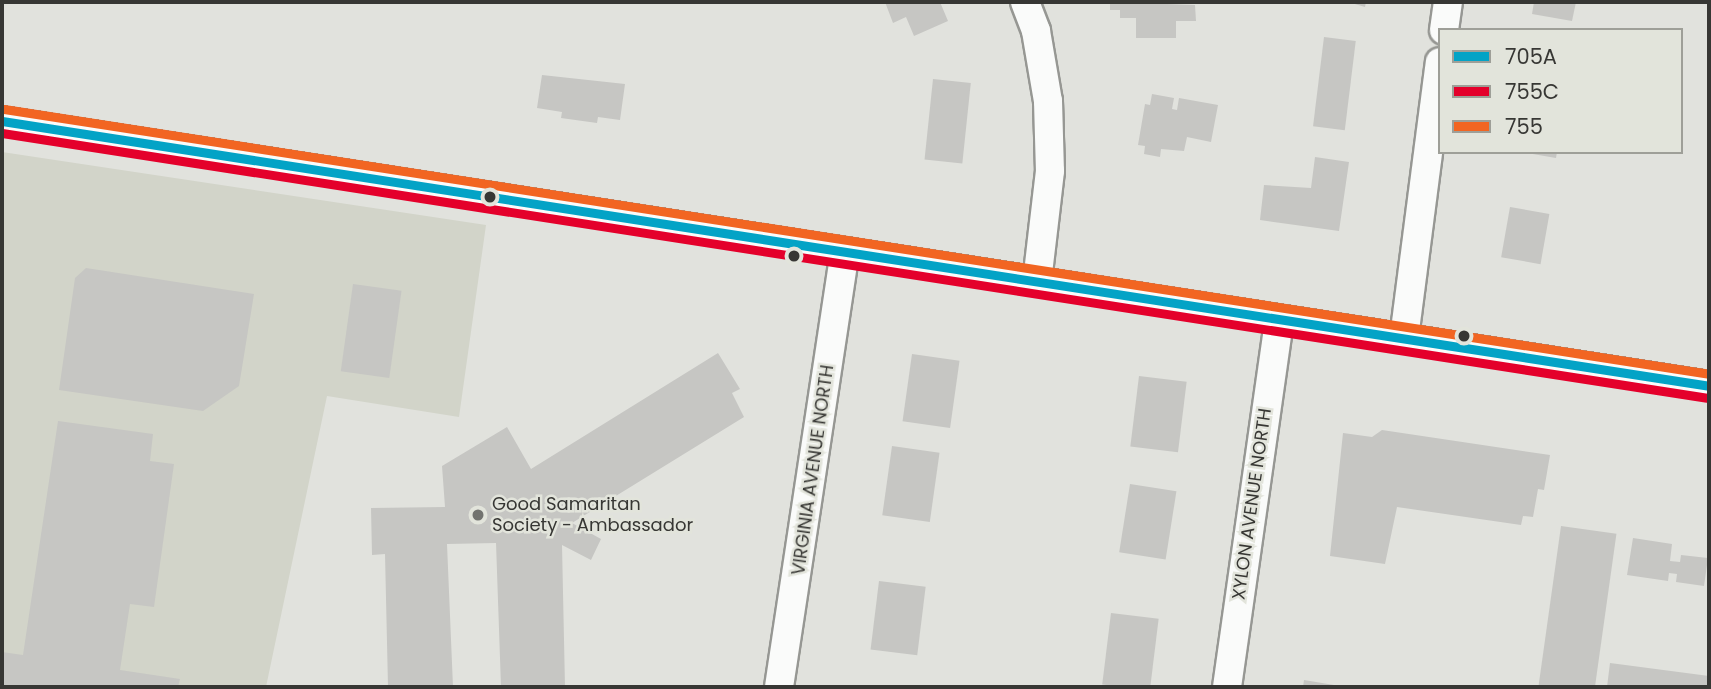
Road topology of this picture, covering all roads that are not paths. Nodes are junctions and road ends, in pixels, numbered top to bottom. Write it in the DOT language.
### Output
graph roads {
  1 [pos="1025,2"];
  2 [pos="1448,2"];
  3 [pos="1444,28"];
  4 [pos="1438,77"];
  5 [pos="2,121"];
  6 [pos="845,253"];
  7 [pos="1037,281"];
  8 [pos="1279,321"];
  9 [pos="1404,338"];
  10 [pos="1709,386"];
  11 [pos="779,687"];
  12 [pos="1227,687"];
  1 -- 7 [label="street"];
  2 -- 3 [label="street"];
  4 -- 9 [label="street"];
  5 -- 6 [label="street"];
  6 -- 7 [label="street"];
  6 -- 11 [label="street, VIRGINIA AVENUE NORTH"];
  7 -- 8 [label="street"];
  8 -- 9 [label="street"];
  8 -- 12 [label="street, XYLON AVENUE NORTH"];
  9 -- 10 [label="street"];
}
